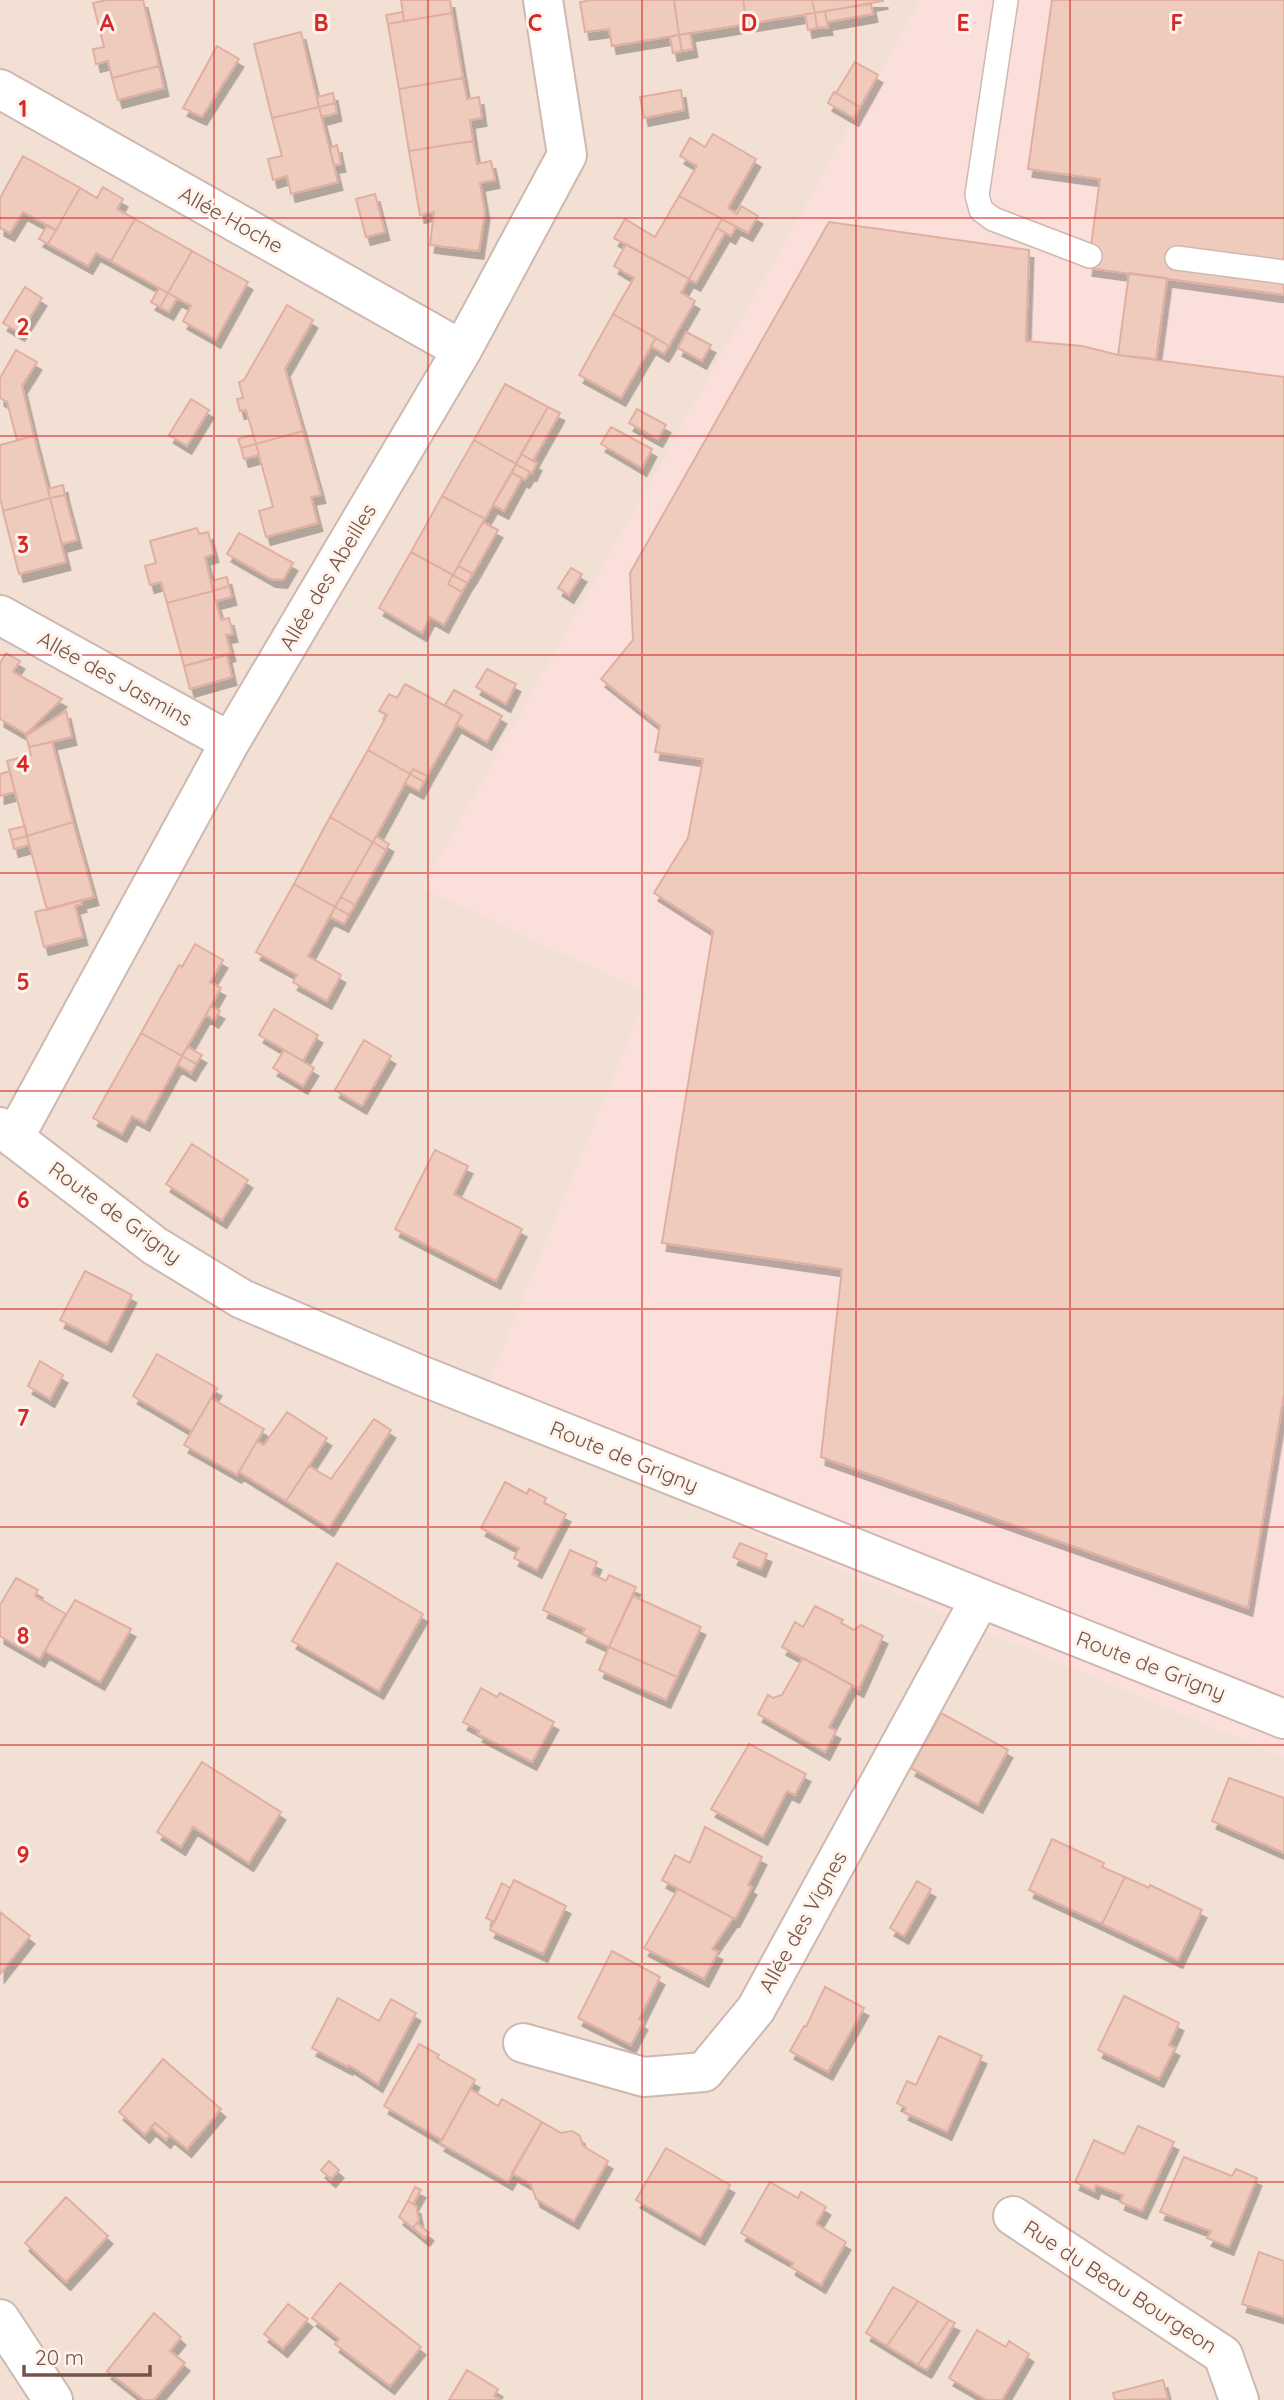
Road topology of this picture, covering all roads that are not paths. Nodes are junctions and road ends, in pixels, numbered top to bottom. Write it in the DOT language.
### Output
graph roads {
  1 [pos="543,0"];
  2 [pos="1006,0"];
  3 [pos="0,89"];
  4 [pos="1090,256"];
  5 [pos="1177,258"];
  6 [pos="1284,272"];
  7 [pos="462,350"];
  8 [pos="0,615"];
  9 [pos="230,743"];
  10 [pos="7,1132"];
  11 [pos="980,1599"];
  12 [pos="1284,1719"];
  13 [pos="523,2043"];
  14 [pos="1013,2216"];
  15 [pos="0,2319"];
  16 [pos="53,2400"];
  17 [pos="1238,2400"];
  1 -- 7 [label="street, Allée des Abeilles"];
  2 -- 4 [label="lane"];
  3 -- 7 [label="street, Allée Hoche"];
  5 -- 6 [label="lane"];
  7 -- 9 [label="street, Allée des Abeilles"];
  8 -- 9 [label="street, Allée des Jasmins"];
  9 -- 10 [label="street, Allée des Abeilles"];
  10 -- 11 [label="street, Route de Grigny"];
  11 -- 12 [label="street, Route de Grigny"];
  11 -- 13 [label="street, Allée des Vignes"];
  14 -- 17 [label="street, Rue du Beau Bourgeon"];
  15 -- 16 [label="street"];
}
